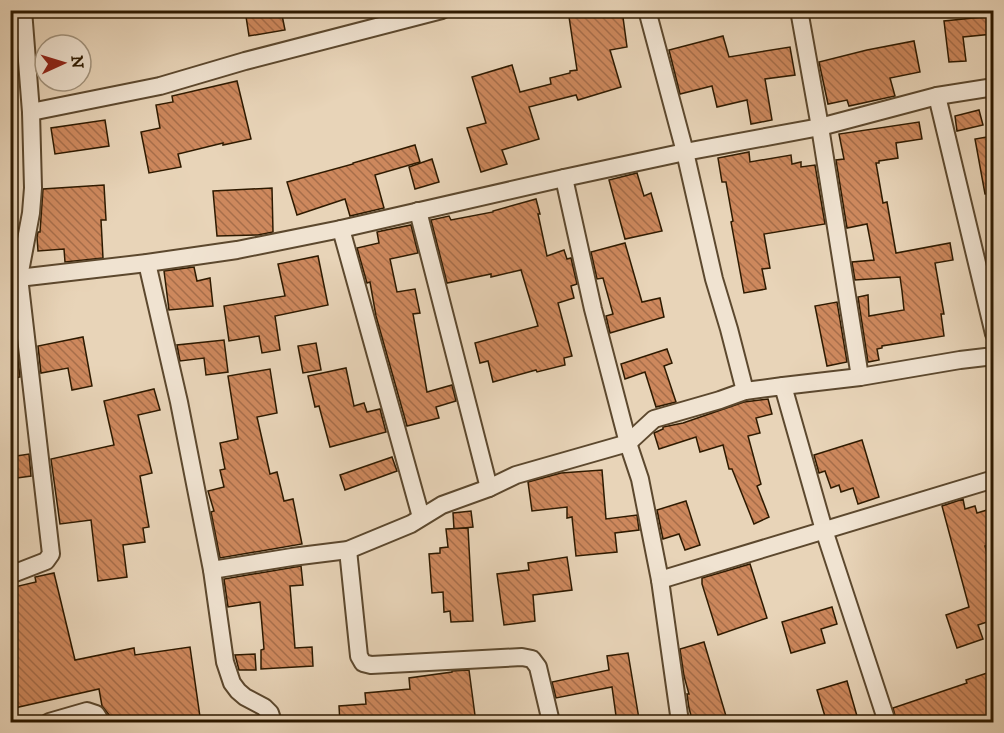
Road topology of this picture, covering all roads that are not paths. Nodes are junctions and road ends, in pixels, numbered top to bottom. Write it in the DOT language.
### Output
graph roads {
  1 [pos="23,10"];
  2 [pos="442,10"];
  3 [pos="648,10"];
  4 [pos="799,10"];
  5 [pos="993,87"];
  6 [pos="937,96"];
  7 [pos="30,112"];
  8 [pos="820,127"];
  9 [pos="685,153"];
  10 [pos="564,178"];
  11 [pos="418,212"];
  12 [pos="341,229"];
  13 [pos="147,263"];
  14 [pos="14,278"];
  15 [pos="993,334"];
  16 [pos="993,356"];
  17 [pos="860,377"];
  18 [pos="783,386"];
  19 [pos="745,391"];
  20 [pos="628,443"];
  21 [pos="993,479"];
  22 [pos="489,488"];
  23 [pos="421,517"];
  24 [pos="824,530"];
  25 [pos="348,550"];
  26 [pos="212,570"];
  27 [pos="10,575"];
  28 [pos="660,580"];
  29 [pos="49,723"];
  30 [pos="101,723"];
  31 [pos="273,723"];
  32 [pos="550,723"];
  33 [pos="680,723"];
  34 [pos="887,723"];
  1 -- 7 [label="street"];
  2 -- 7 [label="street"];
  3 -- 9 [label="street"];
  4 -- 8 [label="street"];
  5 -- 6 [label="street"];
  6 -- 8 [label="street"];
  6 -- 15 [label="street"];
  7 -- 14 [label="street"];
  8 -- 9 [label="street"];
  8 -- 17 [label="street"];
  9 -- 10 [label="street"];
  9 -- 19 [label="street"];
  10 -- 11 [label="street"];
  10 -- 20 [label="street"];
  11 -- 12 [label="street"];
  11 -- 22 [label="street"];
  12 -- 13 [label="street"];
  12 -- 23 [label="street"];
  13 -- 14 [label="street"];
  13 -- 26 [label="street"];
  14 -- 27 [label="street"];
  16 -- 17 [label="street"];
  17 -- 18 [label="street"];
  18 -- 19 [label="street"];
  18 -- 24 [label="street"];
  19 -- 20 [label="street"];
  20 -- 22 [label="street"];
  20 -- 28 [label="street"];
  21 -- 24 [label="street"];
  22 -- 23 [label="street"];
  23 -- 25 [label="street"];
  24 -- 28 [label="street"];
  24 -- 34 [label="street"];
  25 -- 26 [label="street"];
  25 -- 32 [label="street"];
  26 -- 31 [label="street"];
  28 -- 33 [label="street"];
  29 -- 30 [label="street"];
}
